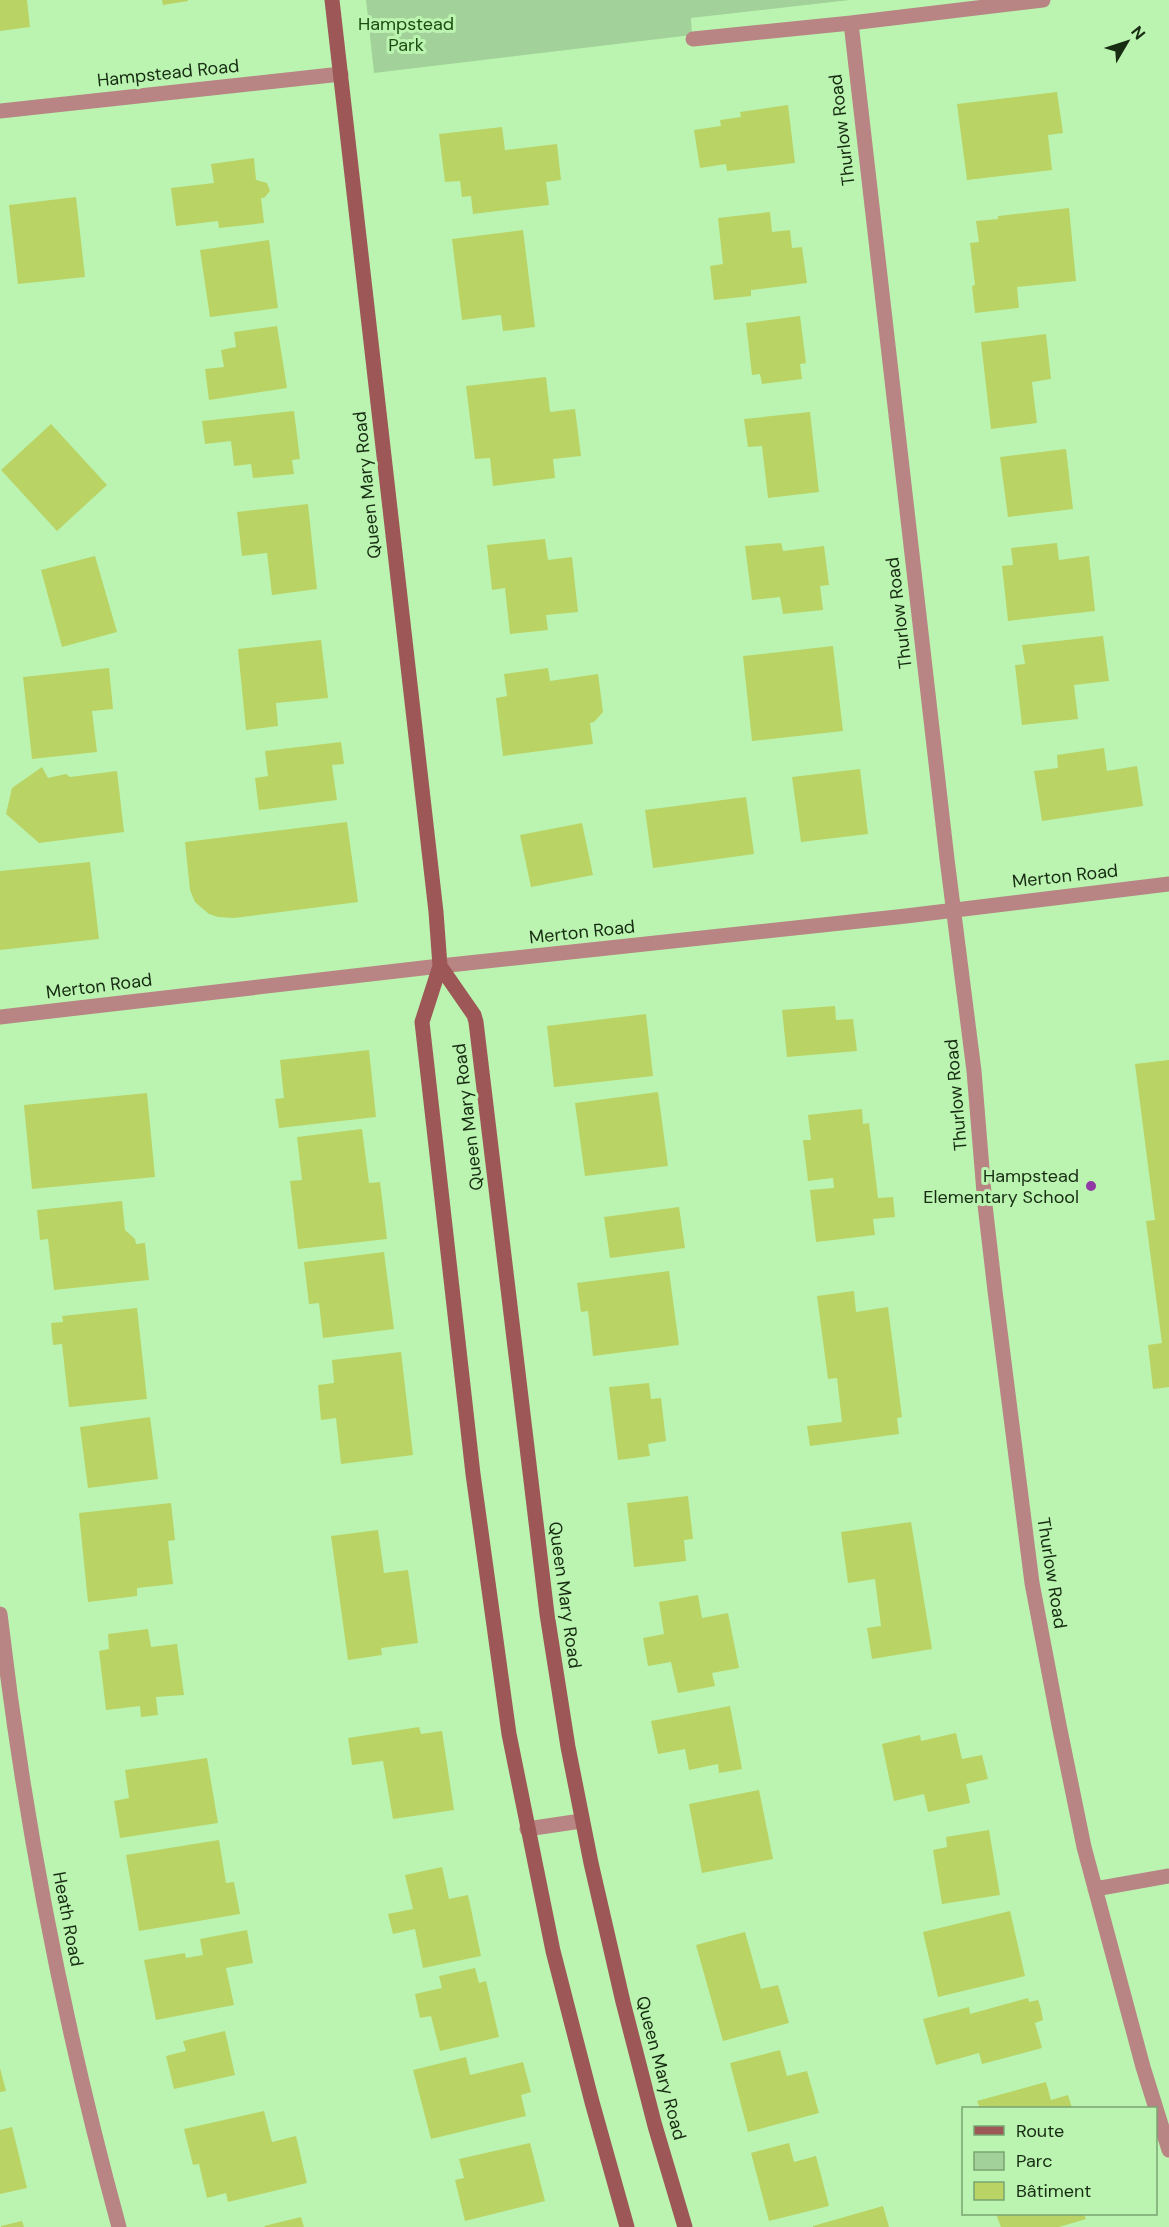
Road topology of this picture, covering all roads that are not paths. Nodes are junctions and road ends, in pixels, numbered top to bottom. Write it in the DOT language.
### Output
graph roads {
  1 [pos="332,0"];
  2 [pos="1043,0"];
  3 [pos="851,23"];
  4 [pos="693,39"];
  5 [pos="341,74"];
  6 [pos="0,111"];
  7 [pos="1169,884"];
  8 [pos="954,909"];
  9 [pos="440,966"];
  10 [pos="0,1017"];
  11 [pos="0,1614"];
  12 [pos="581,1821"];
  13 [pos="527,1829"];
  14 [pos="1169,1876"];
  15 [pos="1095,1889"];
  16 [pos="1156,2107"];
  17 [pos="1157,2112"];
  18 [pos="1169,2150"];
  19 [pos="119,2227"];
  20 [pos="627,2227"];
  21 [pos="685,2227"];
  1 -- 5 [label="street, Queen Mary Road"];
  2 -- 3 [label="street"];
  3 -- 4 [label="street"];
  3 -- 8 [label="street, Thurlow Road"];
  5 -- 6 [label="street, Hampstead Road"];
  5 -- 9 [label="street, Queen Mary Road"];
  7 -- 8 [label="street, Merton Road"];
  8 -- 9 [label="street, Merton Road"];
  8 -- 15 [label="street, Thurlow Road"];
  9 -- 10 [label="street, Merton Road"];
  9 -- 12 [label="street, Queen Mary Road"];
  9 -- 13 [label="street, Queen Mary Road"];
  11 -- 19 [label="street, Heath Road"];
  12 -- 13 [label="street"];
  12 -- 21 [label="street, Queen Mary Road"];
  13 -- 20 [label="street, Queen Mary Road"];
  14 -- 15 [label="street"];
  15 -- 16 [label="street, Thurlow Road"];
  17 -- 18 [label="street, Thurlow Road"];
}
